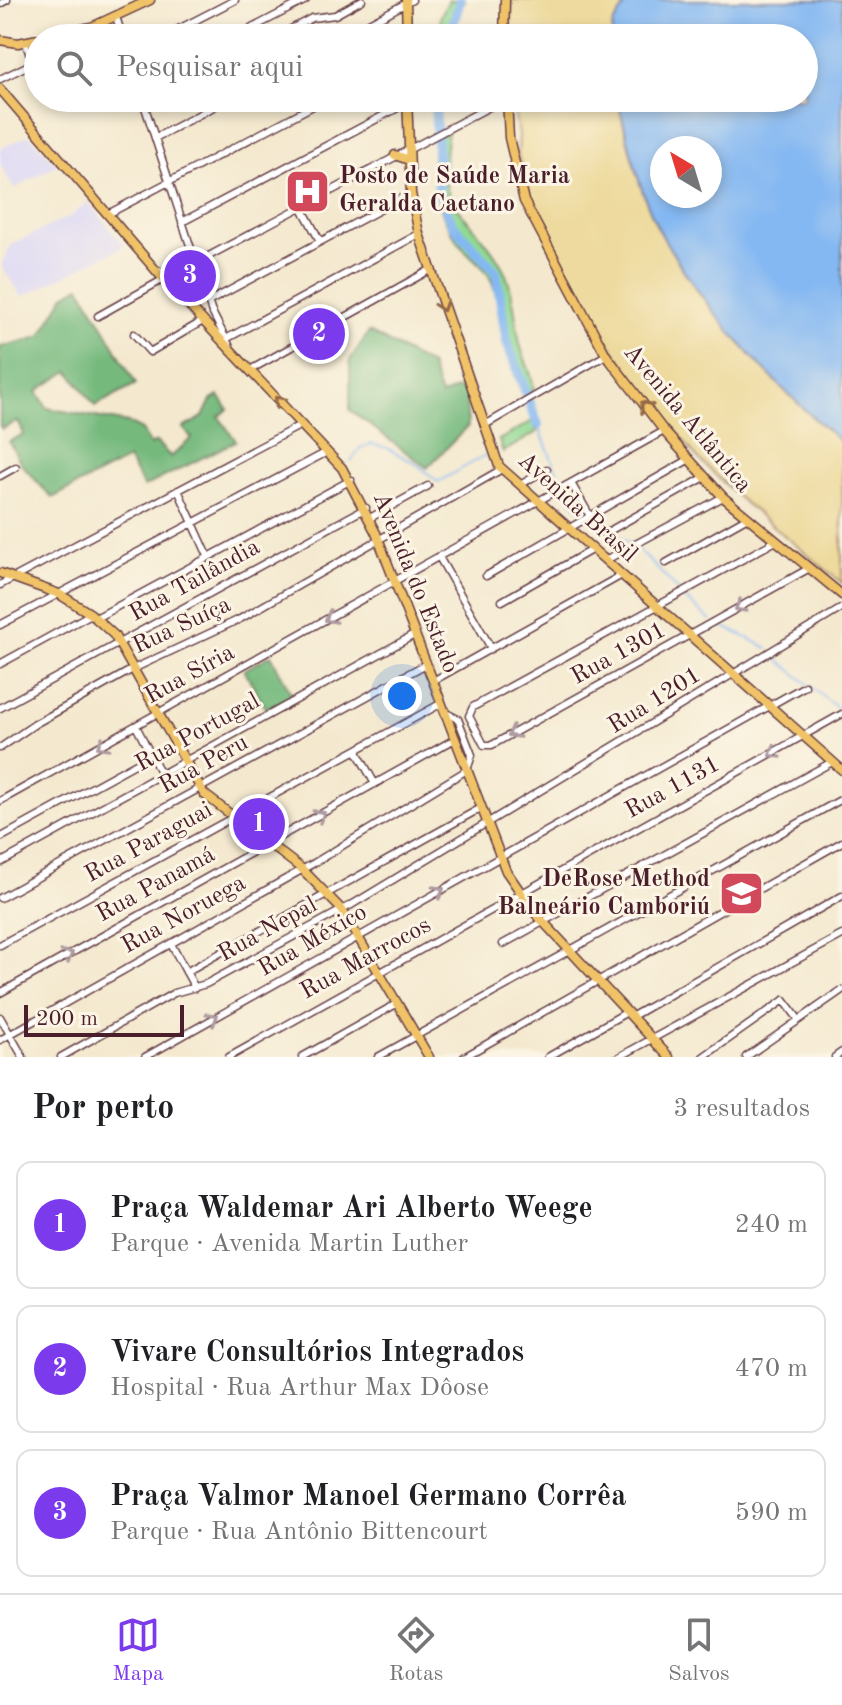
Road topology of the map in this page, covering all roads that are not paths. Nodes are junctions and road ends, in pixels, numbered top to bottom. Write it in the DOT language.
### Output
graph roads {
  1 [pos="7,0"];
  2 [pos="235,0"];
  3 [pos="306,0"];
  4 [pos="362,0"];
  5 [pos="505,0"];
  6 [pos="144,1"];
  7 [pos="408,1"];
  8 [pos="0,4"];
  9 [pos="116,17"];
  10 [pos="92,24"];
  11 [pos="118,24"];
  12 [pos="188,24"];
  13 [pos="260,24"];
  14 [pos="301,24"];
  15 [pos="366,24"];
  16 [pos="407,24"];
  17 [pos="504,24"];
  18 [pos="0,40"];
  19 [pos="24,42"];
  20 [pos="24,67"];
  21 [pos="0,79"];
  22 [pos="0,89"];
  23 [pos="147,112"];
  24 [pos="204,112"];
  25 [pos="302,112"];
  26 [pos="385,112"];
  27 [pos="407,112"];
  28 [pos="478,112"];
  29 [pos="508,112"];
  30 [pos="155,138"];
  31 [pos="408,148"];
  32 [pos="395,155"];
  33 [pos="409,160"];
  34 [pos="170,183"];
  35 [pos="411,193"];
  36 [pos="301,206"];
  37 [pos="108,214"];
  38 [pos="182,222"];
  39 [pos="419,234"];
  40 [pos="320,241"];
  41 [pos="195,263"];
  42 [pos="155,269"];
  43 [pos="430,270"];
  44 [pos="164,279"];
  45 [pos="208,302"];
  46 [pos="98,316"];
  47 [pos="203,321"];
  48 [pos="134,334"];
  49 [pos="226,339"];
  50 [pos="233,352"];
  51 [pos="606,355"];
  52 [pos="250,370"];
  53 [pos="301,425"];
  54 [pos="485,425"];
  55 [pos="664,431"];
  56 [pos="327,452"];
  57 [pos="688,460"];
  58 [pos="16,467"];
  59 [pos="502,469"];
  60 [pos="547,469"];
  61 [pos="0,476"];
  62 [pos="705,477"];
  63 [pos="351,480"];
  64 [pos="571,483"];
  65 [pos="520,485"];
  66 [pos="428,486"];
  67 [pos="178,490"];
  68 [pos="723,497"];
  69 [pos="539,501"];
  70 [pos="366,508"];
  71 [pos="590,516"];
  72 [pos="370,518"];
  73 [pos="746,518"];
  74 [pos="193,523"];
  75 [pos="570,528"];
  76 [pos="604,534"];
  77 [pos="379,537"];
  78 [pos="774,542"];
  79 [pos="593,549"];
  80 [pos="208,556"];
  81 [pos="439,557"];
  82 [pos="606,560"];
  83 [pos="666,563"];
  84 [pos="808,569"];
  85 [pos="0,573"];
  86 [pos="622,575"];
  87 [pos="486,576"];
  88 [pos="15,577"];
  89 [pos="396,582"];
  90 [pos="0,585"];
  91 [pos="59,594"];
  92 [pos="842,595"];
  93 [pos="502,601"];
  94 [pos="658,606"];
  95 [pos="842,608"];
  96 [pos="93,616"];
  97 [pos="0,625"];
  98 [pos="414,635"];
  99 [pos="691,635"];
  100 [pos="119,643"];
  101 [pos="491,648"];
  102 [pos="0,664"];
  103 [pos="426,664"];
  104 [pos="133,669"];
  105 [pos="733,673"];
  106 [pos="433,681"];
  107 [pos="805,686"];
  108 [pos="770,706"];
  109 [pos="0,708"];
  110 [pos="444,708"];
  111 [pos="158,714"];
  112 [pos="842,714"];
  113 [pos="458,719"];
  114 [pos="474,724"];
  115 [pos="136,726"];
  116 [pos="479,735"];
  117 [pos="804,736"];
  118 [pos="455,739"];
  119 [pos="0,748"];
  120 [pos="356,750"];
  121 [pos="151,755"];
  122 [pos="472,755"];
  123 [pos="185,761"];
  124 [pos="832,762"];
  125 [pos="467,770"];
  126 [pos="842,770"];
  127 [pos="161,774"];
  128 [pos="375,784"];
  129 [pos="200,788"];
  130 [pos="842,799"];
  131 [pos="0,801"];
  132 [pos="481,808"];
  133 [pos="232,818"];
  134 [pos="488,826"];
  135 [pos="0,838"];
  136 [pos="842,842"];
  137 [pos="268,843"];
  138 [pos="499,857"];
  139 [pos="0,863"];
  140 [pos="302,869"];
  141 [pos="327,893"];
  142 [pos="520,894"];
  143 [pos="842,896"];
  144 [pos="0,898"];
  145 [pos="342,910"];
  146 [pos="542,921"];
  147 [pos="359,935"];
  148 [pos="842,935"];
  149 [pos="171,944"];
  150 [pos="503,944"];
  151 [pos="0,945"];
  152 [pos="569,950"];
  153 [pos="186,972"];
  154 [pos="380,972"];
  155 [pos="598,981"];
  156 [pos="195,988"];
  157 [pos="842,990"];
  158 [pos="0,993"];
  159 [pos="398,1003"];
  160 [pos="629,1015"];
  161 [pos="0,1017"];
  162 [pos="799,1020"];
  163 [pos="10,1034"];
  164 [pos="417,1035"];
  165 [pos="652,1039"];
  166 [pos="0,1040"];
  167 [pos="842,1052"];
  168 [pos="23,1057"];
  169 [pos="61,1057"];
  170 [pos="145,1057"];
  171 [pos="229,1057"];
  172 [pos="302,1057"];
  173 [pos="378,1057"];
  174 [pos="429,1057"];
  175 [pos="464,1057"];
  176 [pos="548,1057"];
  177 [pos="619,1057"];
  178 [pos="669,1057"];
  179 [pos="703,1057"];
  180 [pos="746,1057"];
  181 [pos="835,1057"];
  1 -- 8 [label="street"];
  2 -- 12 [label="street"];
  3 -- 13 [label="street"];
  4 -- 14 [label="street"];
  5 -- 17 [label="main road"];
  6 -- 9 [label="main road"];
  7 -- 15 [label="street"];
  7 -- 16 [label="main road"];
  9 -- 10 [label="main road"];
  9 -- 11 [label="street"];
  18 -- 19 [label="main road"];
  20 -- 21 [label="street"];
  22 -- 37 [label="main road, Avenida do Estado"];
  23 -- 30 [label="street"];
  24 -- 30 [label="street"];
  25 -- 34 [label="street"];
  26 -- 38 [label="street"];
  27 -- 31 [label="main road, Avenida Brasil"];
  28 -- 31 [label="street"];
  29 -- 51 [label="main road, Avenida Atlântica"];
  30 -- 34 [label="street"];
  31 -- 32 [label="street"];
  31 -- 33 [label="main road, Avenida Brasil"];
  32 -- 33 [label="main road"];
  32 -- 36 [label="street"];
  33 -- 35 [label="main road, Avenida Brasil"];
  34 -- 37 [label="street"];
  34 -- 38 [label="street"];
  35 -- 39 [label="main road, Avenida Brasil"];
  35 -- 40 [label="street"];
  36 -- 40 [label="street"];
  36 -- 41 [label="street"];
  37 -- 42 [label="main road, Avenida do Estado"];
  38 -- 41 [label="street"];
  39 -- 43 [label="main road, Avenida Brasil"];
  39 -- 49 [label="street"];
  40 -- 45 [label="street"];
  41 -- 42 [label="street"];
  41 -- 45 [label="street"];
  42 -- 44 [label="main road, Avenida do Estado"];
  43 -- 52 [label="street"];
  43 -- 54 [label="main road, Avenida Brasil, one-way"];
  44 -- 46 [label="street"];
  44 -- 47 [label="main road, Avenida do Estado"];
  45 -- 49 [label="street"];
  47 -- 48 [label="street"];
  47 -- 50 [label="main road, Avenida do Estado"];
  49 -- 50 [label="street"];
  50 -- 52 [label="main road, Avenida do Estado"];
  51 -- 54 [label="street"];
  55 -- 51 [label="main road, Avenida Atlântica, one-way"];
  53 -- 52 [label="main road, Avenida do Estado, one-way"];
  53 -- 56 [label="main road, Avenida do Estado"];
  53 -- 67 [label="street"];
  54 -- 59 [label="main road, Avenida Brasil"];
  55 -- 57 [label="main road, Avenida Atlântica"];
  55 -- 64 [label="street, Rua Síria"];
  56 -- 63 [label="main road, Avenida do Estado"];
  56 -- 74 [label="street"];
  57 -- 62 [label="main road, Avenida Atlântica"];
  57 -- 71 [label="street"];
  58 -- 61 [label="street"];
  59 -- 65 [label="main road, Avenida Brasil"];
  59 -- 77 [label="street, Rua Suíça"];
  60 -- 65 [label="street"];
  62 -- 68 [label="main road, Avenida Atlântica"];
  62 -- 76 [label="street"];
  63 -- 70 [label="main road, Avenida do Estado"];
  63 -- 80 [label="street"];
  64 -- 69 [label="street, Rua Síria"];
  64 -- 71 [label="street"];
  65 -- 69 [label="main road, Avenida Brasil"];
  66 -- 72 [label="street"];
  67 -- 74 [label="street"];
  67 -- 88 [label="street"];
  68 -- 73 [label="main road, Avenida Atlântica"];
  68 -- 82 [label="street"];
  69 -- 75 [label="main road, Avenida Brasil"];
  69 -- 81 [label="street, Rua Síria"];
  70 -- 72 [label="main road, Avenida do Estado"];
  70 -- 100 [label="street, Rua Tailândia"];
  71 -- 75 [label="street"];
  72 -- 77 [label="main road, Avenida do Estado"];
  73 -- 78 [label="main road, Avenida Atlântica"];
  73 -- 83 [label="street"];
  74 -- 80 [label="street"];
  74 -- 91 [label="street"];
  75 -- 79 [label="main road, Avenida Brasil"];
  75 -- 87 [label="street"];
  77 -- 89 [label="main road, Avenida do Estado"];
  77 -- 104 [label="street, Rua Suíça"];
  78 -- 84 [label="main road, Avenida Atlântica"];
  78 -- 94 [label="street"];
  79 -- 82 [label="main road, Avenida Brasil"];
  79 -- 93 [label="street"];
  80 -- 96 [label="street"];
  81 -- 89 [label="street, Rua Síria"];
  81 -- 101 [label="street"];
  82 -- 86 [label="main road, Avenida Brasil"];
  84 -- 92 [label="main road, Avenida Atlântica"];
  84 -- 99 [label="street, Rua 1301, one-way"];
  85 -- 88 [label="main road"];
  86 -- 94 [label="main road, Avenida Brasil"];
  86 -- 101 [label="street"];
  88 -- 90 [label="street"];
  88 -- 91 [label="main road"];
  89 -- 98 [label="main road, Avenida do Estado"];
  89 -- 111 [label="street, Rua Síria, one-way"];
  91 -- 96 [label="main road"];
  91 -- 97 [label="street"];
  94 -- 99 [label="main road, Avenida Brasil"];
  94 -- 114 [label="street"];
  95 -- 105 [label="street, Rua 1201"];
  96 -- 100 [label="main road"];
  96 -- 102 [label="street"];
  98 -- 103 [label="main road, Avenida do Estado"];
  98 -- 123 [label="street, Rua Portugal"];
  99 -- 105 [label="main road, Avenida Brasil"];
  99 -- 116 [label="street, Rua 1301, one-way"];
  100 -- 104 [label="main road"];
  100 -- 109 [label="street, Rua Tailândia"];
  101 -- 106 [label="street"];
  103 -- 106 [label="main road, Avenida do Estado"];
  103 -- 129 [label="street, Rua Peru"];
  104 -- 111 [label="main road"];
  104 -- 119 [label="street, Rua Suíça"];
  105 -- 108 [label="main road, Avenida Brasil"];
  105 -- 134 [label="street, Rua 1201"];
  106 -- 110 [label="main road, Avenida do Estado"];
  107 -- 108 [label="street, Rua México"];
  108 -- 117 [label="main road, Avenida Brasil"];
  108 -- 138 [label="street, Rua México"];
  110 -- 113 [label="street"];
  110 -- 118 [label="main road, Avenida do Estado"];
  110 -- 120 [label="street, Rua Paraguai"];
  111 -- 115 [label="street, Rua Síria"];
  111 -- 123 [label="main road"];
  112 -- 117 [label="street, Rua 1131"];
  113 -- 114 [label="street"];
  113 -- 122 [label="street"];
  114 -- 116 [label="street"];
  115 -- 121 [label="street"];
  115 -- 131 [label="street, Rua Síria, one-way"];
  116 -- 122 [label="street"];
  117 -- 124 [label="main road, Avenida Brasil"];
  117 -- 142 [label="street, Rua 1131, one-way"];
  118 -- 125 [label="main road, Avenida do Estado"];
  118 -- 128 [label="street, Rua Panamá"];
  120 -- 128 [label="street"];
  120 -- 133 [label="street, Rua Paraguai"];
  121 -- 127 [label="street"];
  121 -- 135 [label="street"];
  122 -- 125 [label="street"];
  123 -- 127 [label="street, Rua Portugal"];
  123 -- 129 [label="main road"];
  124 -- 126 [label="main road, Avenida Brasil"];
  124 -- 146 [label="street"];
  125 -- 132 [label="main road, Avenida do Estado"];
  125 -- 140 [label="street, Rua Noruega"];
  127 -- 139 [label="street, Rua Portugal"];
  137 -- 128 [label="street, Rua Panamá, one-way"];
  129 -- 133 [label="main road"];
  129 -- 144 [label="street, Rua Peru"];
  130 -- 152 [label="street"];
  132 -- 134 [label="main road, Avenida do Estado"];
  132 -- 141 [label="street"];
  133 -- 137 [label="main road"];
  133 -- 151 [label="street, Rua Paraguai"];
  134 -- 138 [label="main road, Avenida do Estado"];
  134 -- 145 [label="street, Rua Nepal"];
  136 -- 155 [label="street"];
  137 -- 140 [label="main road"];
  158 -- 137 [label="street, Rua Panamá, one-way"];
  138 -- 142 [label="main road, Avenida do Estado"];
  147 -- 138 [label="street, Rua México, one-way"];
  140 -- 141 [label="main road"];
  140 -- 149 [label="street, Rua Noruega"];
  141 -- 145 [label="main road"];
  141 -- 153 [label="street"];
  142 -- 146 [label="main road, Avenida do Estado"];
  142 -- 154 [label="street, Rua Marrocos"];
  143 -- 160 [label="street"];
  145 -- 147 [label="main road"];
  145 -- 156 [label="street, Rua Nepal"];
  146 -- 150 [label="street"];
  146 -- 152 [label="main road, Avenida do Estado"];
  147 -- 154 [label="main road"];
  170 -- 147 [label="street, Rua México, one-way"];
  148 -- 165 [label="street"];
  149 -- 153 [label="street"];
  149 -- 163 [label="street, Rua Noruega"];
  152 -- 155 [label="main road, Avenida do Estado"];
  152 -- 164 [label="street"];
  153 -- 156 [label="street"];
  154 -- 159 [label="main road"];
  154 -- 171 [label="street, Rua Marrocos"];
  155 -- 160 [label="main road, Avenida do Estado"];
  155 -- 175 [label="street"];
  156 -- 169 [label="street, Rua Nepal"];
  157 -- 162 [label="street"];
  159 -- 164 [label="main road"];
  159 -- 172 [label="street"];
  160 -- 165 [label="main road, Avenida do Estado"];
  160 -- 176 [label="street"];
  161 -- 163 [label="street"];
  162 -- 179 [label="street"];
  162 -- 180 [label="street"];
  163 -- 166 [label="street, Rua Noruega"];
  163 -- 168 [label="street"];
  164 -- 173 [label="street"];
  164 -- 174 [label="main road"];
  165 -- 177 [label="street"];
  165 -- 178 [label="main road, Avenida do Estado"];
  167 -- 181 [label="street"];
}
